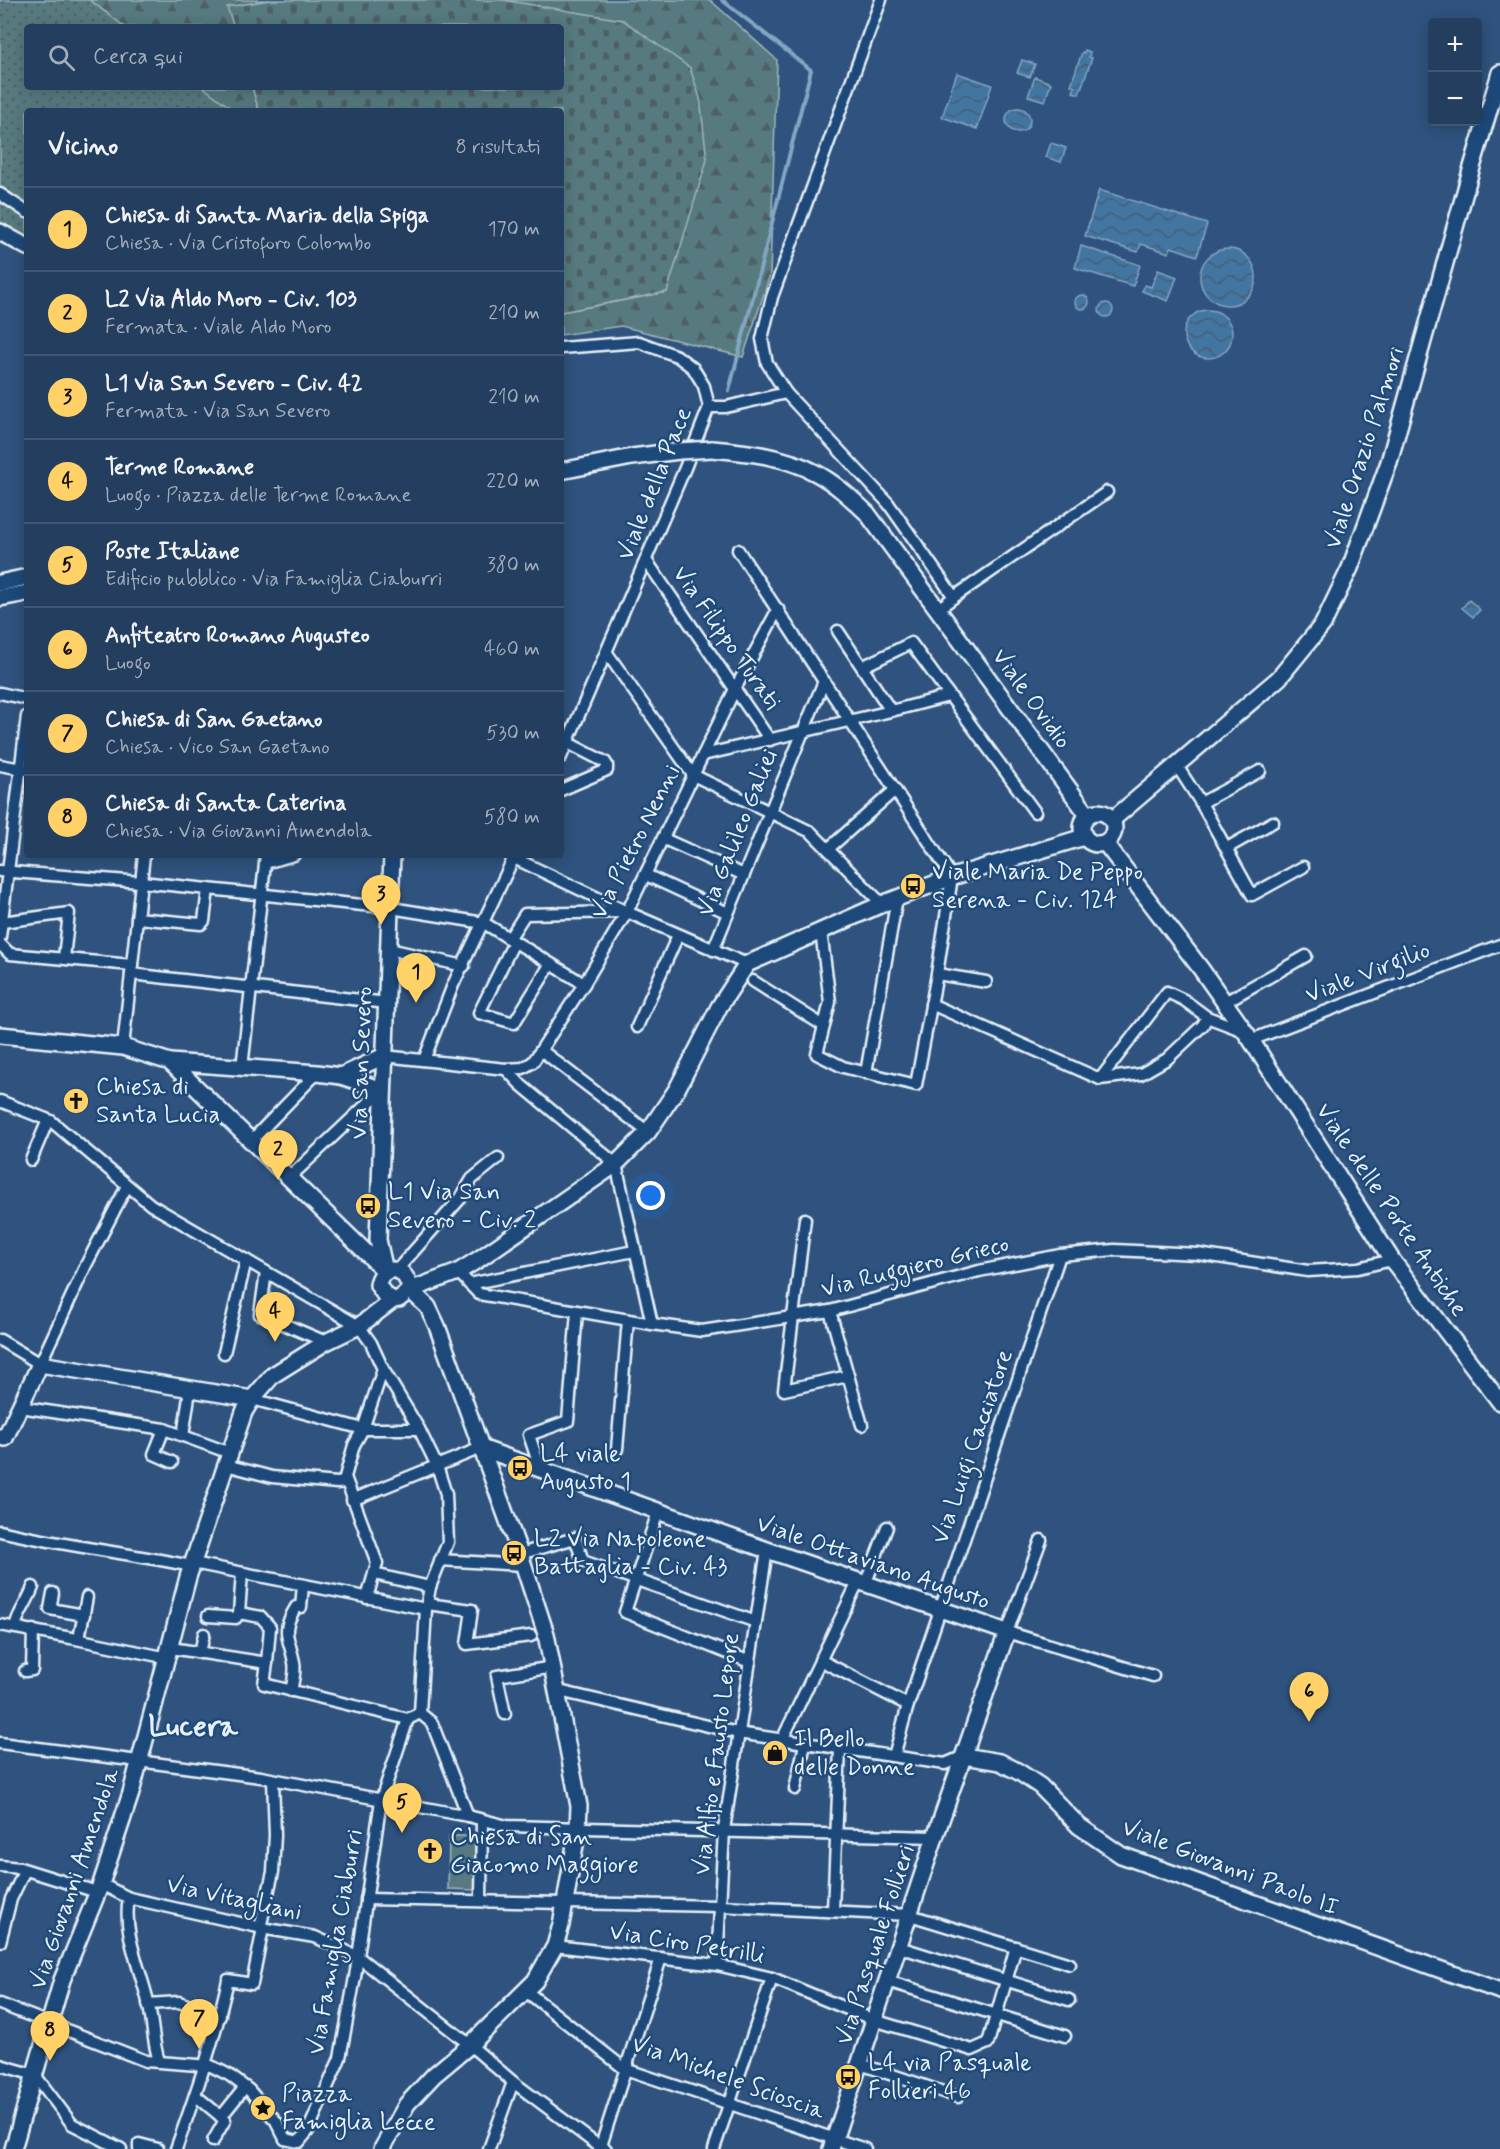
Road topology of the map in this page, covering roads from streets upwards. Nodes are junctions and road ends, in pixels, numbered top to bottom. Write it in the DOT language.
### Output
graph roads {
  1 [pos="880,0"];
  2 [pos="1500,73"];
  3 [pos="0,194"];
  4 [pos="24,210"];
  5 [pos="0,232"];
  6 [pos="24,245"];
  7 [pos="564,348"];
  8 [pos="786,393"];
  9 [pos="709,407"];
  10 [pos="564,470"];
  11 [pos="1107,492"];
  12 [pos="738,550"];
  13 [pos="646,560"];
  14 [pos="24,578"];
  15 [pos="0,583"];
  16 [pos="24,594"];
  17 [pos="954,597"];
  18 [pos="0,598"];
  19 [pos="778,609"];
  20 [pos="937,610"];
  21 [pos="838,631"];
  22 [pos="607,653"];
  23 [pos="862,667"];
  24 [pos="824,681"];
  25 [pos="735,689"];
  26 [pos="0,693"];
  27 [pos="949,696"];
  28 [pos="24,698"];
  29 [pos="891,711"];
  30 [pos="850,722"];
  31 [pos="803,732"];
  32 [pos="770,740"];
  33 [pos="568,743"];
  34 [pos="564,751"];
  35 [pos="703,755"];
  36 [pos="0,765"];
  37 [pos="1177,766"];
  38 [pos="24,770"];
  39 [pos="1260,771"];
  40 [pos="693,775"];
  41 [pos="564,789"];
  42 [pos="895,790"];
  43 [pos="1201,803"];
  44 [pos="770,812"];
  45 [pos="1035,812"];
  46 [pos="1088,815"];
  47 [pos="1112,820"];
  48 [pos="1273,822"];
  49 [pos="1084,837"];
  50 [pos="664,839"];
  51 [pos="1105,843"];
  52 [pos="1227,848"];
  53 [pos="828,849"];
  54 [pos="144,858"];
  55 [pos="392,858"];
  56 [pos="513,858"];
  57 [pos="518,858"];
  58 [pos="265,859"];
  59 [pos="1303,867"];
  60 [pos="4,871"];
  61 [pos="646,875"];
  62 [pos="744,875"];
  63 [pos="952,877"];
  64 [pos="141,882"];
  65 [pos="208,889"];
  66 [pos="261,894"];
  67 [pos="897,898"];
  68 [pos="882,904"];
  69 [pos="391,908"];
  70 [pos="627,912"];
  71 [pos="728,913"];
  72 [pos="137,918"];
  73 [pos="2,922"];
  74 [pos="484,923"];
  75 [pos="822,931"];
  76 [pos="678,934"];
  77 [pos="0,937"];
  78 [pos="511,941"];
  79 [pos="0,944"];
  80 [pos="1500,945"];
  81 [pos="389,949"];
  82 [pos="713,950"];
  83 [pos="1306,957"];
  84 [pos="64,958"];
  85 [pos="550,964"];
  86 [pos="747,964"];
  87 [pos="464,966"];
  88 [pos="132,969"];
  89 [pos="937,974"];
  90 [pos="753,981"];
  91 [pos="986,982"];
  92 [pos="584,984"];
  93 [pos="252,987"];
  94 [pos="1225,1002"];
  95 [pos="387,1003"];
  96 [pos="931,1004"];
  97 [pos="1207,1017"];
  98 [pos="824,1026"];
  99 [pos="638,1027"];
  100 [pos="0,1035"];
  101 [pos="1248,1036"];
  102 [pos="123,1047"];
  103 [pos="542,1050"];
  104 [pos="384,1056"];
  105 [pos="424,1060"];
  106 [pos="170,1062"];
  107 [pos="242,1068"];
  108 [pos="506,1069"];
  109 [pos="317,1073"];
  110 [pos="866,1073"];
  111 [pos="341,1077"];
  112 [pos="1100,1079"];
  113 [pos="382,1090"];
  114 [pos="0,1101"];
  115 [pos="48,1120"];
  116 [pos="648,1132"];
  117 [pos="251,1141"];
  118 [pos="498,1158"];
  119 [pos="31,1160"];
  120 [pos="616,1164"];
  121 [pos="288,1179"];
  122 [pos="127,1186"];
  123 [pos="805,1219"];
  124 [pos="634,1251"];
  125 [pos="1060,1255"];
  126 [pos="246,1260"];
  127 [pos="1392,1260"];
  128 [pos="266,1272"];
  129 [pos="458,1272"];
  130 [pos="395,1279"];
  131 [pos="438,1280"];
  132 [pos="470,1284"];
  133 [pos="393,1300"];
  134 [pos="428,1307"];
  135 [pos="830,1311"];
  136 [pos="577,1312"];
  137 [pos="375,1313"];
  138 [pos="792,1317"];
  139 [pos="628,1320"];
  140 [pos="652,1324"];
  141 [pos="359,1326"];
  142 [pos="0,1340"];
  143 [pos="326,1342"];
  144 [pos="224,1353"];
  145 [pos="40,1364"];
  146 [pos="383,1369"];
  147 [pos="848,1376"];
  148 [pos="190,1390"];
  149 [pos="252,1399"];
  150 [pos="1500,1402"];
  151 [pos="20,1407"];
  152 [pos="862,1425"];
  153 [pos="164,1429"];
  154 [pos="363,1429"];
  155 [pos="420,1432"];
  156 [pos="183,1436"];
  157 [pos="2,1442"];
  158 [pos="481,1448"];
  159 [pos="617,1449"];
  160 [pos="228,1459"];
  161 [pos="172,1462"];
  162 [pos="437,1466"];
  163 [pos="540,1468"];
  164 [pos="346,1482"];
  165 [pos="352,1500"];
  166 [pos="658,1512"];
  167 [pos="887,1527"];
  168 [pos="0,1531"];
  169 [pos="1041,1540"];
  170 [pos="766,1550"];
  171 [pos="522,1559"];
  172 [pos="440,1560"];
  173 [pos="193,1564"];
  174 [pos="242,1573"];
  175 [pos="374,1574"];
  176 [pos="636,1579"];
  177 [pos="861,1583"];
  178 [pos="303,1585"];
  179 [pos="33,1587"];
  180 [pos="429,1587"];
  181 [pos="52,1593"];
  182 [pos="87,1597"];
  183 [pos="367,1598"];
  184 [pos="426,1607"];
  185 [pos="940,1611"];
  186 [pos="239,1613"];
  187 [pos="84,1615"];
  188 [pos="208,1616"];
  189 [pos="756,1622"];
  190 [pos="0,1625"];
  191 [pos="15,1627"];
  192 [pos="270,1627"];
  193 [pos="286,1627"];
  194 [pos="33,1630"];
  195 [pos="1007,1632"];
  196 [pos="204,1634"];
  197 [pos="531,1636"];
  198 [pos="79,1639"];
  199 [pos="170,1653"];
  200 [pos="200,1653"];
  201 [pos="820,1660"];
  202 [pos="750,1662"];
  203 [pos="267,1663"];
  204 [pos="554,1667"];
  205 [pos="25,1671"];
  206 [pos="1153,1676"];
  207 [pos="291,1691"];
  208 [pos="559,1691"];
  209 [pos="908,1706"];
  210 [pos="420,1713"];
  211 [pos="505,1714"];
  212 [pos="408,1719"];
  213 [pos="738,1733"];
  214 [pos="782,1740"];
  215 [pos="0,1743"];
  216 [pos="805,1744"];
  217 [pos="840,1749"];
  218 [pos="894,1756"];
  219 [pos="964,1756"];
  220 [pos="138,1762"];
  221 [pos="273,1780"];
  222 [pos="795,1789"];
  223 [pos="381,1800"];
  224 [pos="468,1816"];
  225 [pos="482,1821"];
  226 [pos="578,1828"];
  227 [pos="724,1830"];
  228 [pos="837,1833"];
  229 [pos="935,1837"];
  230 [pos="0,1866"];
  231 [pos="26,1870"];
  232 [pos="99,1888"];
  233 [pos="129,1898"];
  234 [pos="366,1899"];
  235 [pos="481,1900"];
  236 [pos="567,1902"];
  237 [pos="720,1906"];
  238 [pos="833,1910"];
  239 [pos="910,1915"];
  240 [pos="262,1928"];
  241 [pos="0,1942"];
  242 [pos="555,1946"];
  243 [pos="898,1947"];
  244 [pos="1016,1947"];
  245 [pos="357,1956"];
  246 [pos="661,1958"];
  247 [pos="1070,1964"];
  248 [pos="717,1965"];
  249 [pos="772,1978"];
  250 [pos="887,1981"];
  251 [pos="1006,1981"];
  252 [pos="526,1991"];
  253 [pos="1500,1991"];
  254 [pos="1069,2000"];
  255 [pos="0,2004"];
  256 [pos="148,2004"];
  257 [pos="996,2015"];
  258 [pos="220,2016"];
  259 [pos="874,2020"];
  260 [pos="50,2022"];
  261 [pos="1065,2036"];
  262 [pos="470,2044"];
  263 [pos="159,2061"];
  264 [pos="860,2064"];
  265 [pos="0,2065"];
  266 [pos="209,2065"];
  267 [pos="625,2069"];
  268 [pos="35,2075"];
  269 [pos="513,2082"];
  270 [pos="246,2087"];
  271 [pos="195,2095"];
  272 [pos="958,2097"];
  273 [pos="729,2104"];
  274 [pos="221,2117"];
  275 [pos="213,2141"];
  276 [pos="283,2144"];
  277 [pos="833,2144"];
  278 [pos="602,2148"];
  279 [pos="13,2149"];
  280 [pos="121,2149"];
  281 [pos="139,2149"];
  282 [pos="158,2149"];
  283 [pos="176,2149"];
  284 [pos="382,2149"];
  285 [pos="489,2149"];
  286 [pos="714,2149"];
  287 [pos="865,2149"];
  1 -- 8 [label="street"];
  2 -- 37 [label="street, Viale Orazio Palmori"];
  3 -- 4 [label="street"];
  5 -- 6 [label="street"];
  7 -- 9 [label="street, Viale della Pace"];
  8 -- 9 [label="street"];
  8 -- 17 [label="street"];
  9 -- 13 [label="street, Viale della Pace"];
  10 -- 20 [label="street, Viale Ovidio, bridge"];
  11 -- 17 [label="street"];
  12 -- 19 [label="street"];
  13 -- 22 [label="street, Viale della Pace"];
  13 -- 25 [label="street, Via Filippo Turati"];
  14 -- 15 [label="street"];
  16 -- 18 [label="street"];
  17 -- 20 [label="street"];
  19 -- 24 [label="street"];
  19 -- 25 [label="street, Via Pietro Nenni"];
  20 -- 46 [label="street, Viale Ovidio"];
  21 -- 23 [label="street"];
  22 -- 33 [label="street, Viale della Pace"];
  22 -- 40 [label="street"];
  23 -- 27 [label="street"];
  23 -- 29 [label="street"];
  24 -- 30 [label="street"];
  24 -- 31 [label="street, Via Galileo Galiei"];
  25 -- 32 [label="street, Via Filippo Turati"];
  25 -- 35 [label="street, Via Pietro Nenni"];
  26 -- 28 [label="street"];
  27 -- 29 [label="street"];
  27 -- 45 [label="street"];
  29 -- 30 [label="street"];
  30 -- 31 [label="street"];
  30 -- 42 [label="street"];
  31 -- 32 [label="street"];
  31 -- 44 [label="street, Via Galileo Galiei"];
  32 -- 35 [label="street"];
  33 -- 34 [label="street, Viale della Pace"];
  33 -- 41 [label="street"];
  35 -- 40 [label="street, Via Pietro Nenni"];
  36 -- 38 [label="street"];
  37 -- 43 [label="street"];
  37 -- 47 [label="street, Viale Orazio Palmori"];
  38 -- 60 [label="street"];
  39 -- 43 [label="street"];
  40 -- 44 [label="street"];
  40 -- 50 [label="street, Via Pietro Nenni"];
  42 -- 53 [label="street"];
  42 -- 63 [label="street"];
  43 -- 52 [label="street"];
  44 -- 53 [label="street"];
  44 -- 62 [label="street, Via Galileo Galiei"];
  46 -- 47 [label="street"];
  46 -- 49 [label="street"];
  47 -- 51 [label="street"];
  48 -- 52 [label="street"];
  49 -- 51 [label="street"];
  49 -- 63 [label="street"];
  50 -- 61 [label="street, Via Pietro Nenni"];
  50 -- 62 [label="street"];
  51 -- 94 [label="street, Viale delle Porte Antiche"];
  52 -- 59 [label="street"];
  53 -- 68 [label="street"];
  54 -- 64 [label="street"];
  55 -- 69 [label="street, Via San Severo"];
  56 -- 74 [label="street"];
  57 -- 70 [label="street"];
  58 -- 66 [label="street"];
  60 -- 64 [label="street"];
  60 -- 73 [label="street"];
  61 -- 70 [label="street, Via Pietro Nenni"];
  61 -- 71 [label="street"];
  62 -- 71 [label="street, Via Galileo Galiei"];
  63 -- 67 [label="street"];
  63 -- 89 [label="street"];
  64 -- 65 [label="street"];
  64 -- 72 [label="street"];
  65 -- 66 [label="street"];
  65 -- 72 [label="street"];
  66 -- 69 [label="street"];
  66 -- 93 [label="street"];
  67 -- 68 [label="street"];
  67 -- 110 [label="street"];
  68 -- 75 [label="street"];
  69 -- 74 [label="street"];
  69 -- 81 [label="street, Via San Severo"];
  70 -- 76 [label="street"];
  70 -- 78 [label="street"];
  70 -- 92 [label="street, Via Pietro Nenni"];
  71 -- 82 [label="street, Via Galileo Galiei"];
  72 -- 88 [label="street"];
  73 -- 77 [label="street"];
  73 -- 84 [label="street"];
  74 -- 78 [label="street"];
  74 -- 87 [label="street"];
  75 -- 86 [label="street"];
  75 -- 98 [label="street"];
  76 -- 82 [label="street"];
  76 -- 99 [label="street"];
  78 -- 85 [label="street"];
  78 -- 85 [label="street"];
  79 -- 84 [label="street"];
  80 -- 101 [label="street, Viale Virgilio"];
  81 -- 87 [label="street"];
  81 -- 95 [label="street, Via San Severo"];
  82 -- 86 [label="street"];
  83 -- 94 [label="street"];
  84 -- 88 [label="street"];
  85 -- 92 [label="street"];
  86 -- 116 [label="street, Via Giovanni Amendola"];
  87 -- 105 [label="street"];
  88 -- 93 [label="street"];
  88 -- 102 [label="street"];
  89 -- 91 [label="street"];
  89 -- 96 [label="street"];
  90 -- 98 [label="street"];
  92 -- 103 [label="street, Via Pietro Nenni"];
  93 -- 95 [label="street"];
  93 -- 107 [label="street"];
  94 -- 101 [label="street, Viale delle Porte Antiche"];
  95 -- 104 [label="street, Via San Severo"];
  96 -- 110 [label="street"];
  96 -- 112 [label="street"];
  97 -- 101 [label="street"];
  97 -- 112 [label="street"];
  97 -- 112 [label="street"];
  98 -- 110 [label="street"];
  100 -- 102 [label="street"];
  101 -- 127 [label="street, Viale delle Porte Antiche"];
  102 -- 106 [label="street"];
  103 -- 108 [label="street, Via Pietro Nenni"];
  103 -- 116 [label="street"];
  104 -- 105 [label="street"];
  104 -- 111 [label="street"];
  104 -- 113 [label="street, Via San Severo"];
  105 -- 108 [label="street"];
  106 -- 107 [label="street"];
  106 -- 117 [label="street"];
  107 -- 109 [label="street"];
  108 -- 120 [label="street"];
  109 -- 111 [label="street"];
  109 -- 117 [label="street"];
  111 -- 113 [label="street"];
  113 -- 121 [label="street"];
  113 -- 130 [label="street, Via San Severo"];
  114 -- 115 [label="street"];
  115 -- 119 [label="street"];
  115 -- 122 [label="street"];
  116 -- 120 [label="street, Via Giovanni Amendola"];
  117 -- 121 [label="street"];
  118 -- 130 [label="street"];
  120 -- 124 [label="street"];
  120 -- 129 [label="street, Via Giovanni Amendola"];
  121 -- 130 [label="street"];
  122 -- 126 [label="street"];
  122 -- 145 [label="street"];
  123 -- 138 [label="street"];
  124 -- 132 [label="street"];
  124 -- 140 [label="street"];
  125 -- 127 [label="street, Via Ruggiero Grieco"];
  125 -- 135 [label="street, Via Ruggiero Grieco"];
  125 -- 185 [label="street, Via Luigi Cacciatore"];
  126 -- 128 [label="street"];
  126 -- 144 [label="street"];
  127 -- 150 [label="street, Viale delle Porte Antiche"];
  128 -- 141 [label="street"];
  128 -- 143 [label="street"];
  129 -- 131 [label="street, Via Giovanni Amendola"];
  129 -- 132 [label="street, Via Ruggiero Grieco"];
  130 -- 131 [label="street, Via Giovanni Amendola"];
  130 -- 133 [label="street, Via Giovanni Amendola"];
  130 -- 133 [label="street"];
  130 -- 134 [label="street"];
  130 -- 137 [label="street"];
  131 -- 134 [label="street"];
  132 -- 136 [label="street, Via Ruggiero Grieco"];
  133 -- 137 [label="street, Via Giovanni Amendola"];
  134 -- 158 [label="street"];
  135 -- 138 [label="street, Via Ruggiero Grieco"];
  135 -- 147 [label="street"];
  136 -- 139 [label="street, Via Ruggiero Grieco"];
  136 -- 163 [label="street"];
  137 -- 141 [label="street, Via Giovanni Amendola"];
  138 -- 140 [label="street, Via Ruggiero Grieco"];
  138 -- 147 [label="street"];
  139 -- 140 [label="street, Via Ruggiero Grieco"];
  139 -- 159 [label="street"];
  141 -- 143 [label="street, Via Giovanni Amendola"];
  141 -- 146 [label="street"];
  142 -- 145 [label="street"];
  143 -- 149 [label="street, Via Giovanni Amendola"];
  145 -- 148 [label="street"];
  145 -- 151 [label="street"];
  146 -- 154 [label="street"];
  146 -- 155 [label="street"];
  147 -- 152 [label="street"];
  148 -- 149 [label="street"];
  148 -- 156 [label="street"];
  149 -- 154 [label="street"];
  149 -- 160 [label="street, Via Giovanni Amendola"];
  151 -- 153 [label="street"];
  151 -- 157 [label="street"];
  153 -- 156 [label="street"];
  153 -- 161 [label="street"];
  154 -- 155 [label="street"];
  154 -- 164 [label="street"];
  155 -- 162 [label="street"];
  156 -- 160 [label="street"];
  158 -- 162 [label="street"];
  158 -- 163 [label="street, Viale Ottaviano Augusto"];
  158 -- 171 [label="street"];
  160 -- 164 [label="street"];
  160 -- 173 [label="street, Via Giovanni Amendola"];
  162 -- 165 [label="street"];
  162 -- 172 [label="street"];
  163 -- 166 [label="street, Viale Ottaviano Augusto"];
  164 -- 165 [label="street"];
  165 -- 175 [label="street"];
  166 -- 170 [label="street, Viale Ottaviano Augusto"];
  166 -- 176 [label="street"];
  167 -- 177 [label="street"];
  168 -- 173 [label="street"];
  169 -- 195 [label="street"];
  170 -- 177 [label="street, Viale Ottaviano Augusto"];
  170 -- 189 [label="street, Via Alfio e Fausto Lepore"];
  171 -- 172 [label="street"];
  171 -- 176 [label="street"];
  171 -- 204 [label="street"];
  172 -- 180 [label="street"];
  173 -- 174 [label="street"];
  173 -- 199 [label="street, Via Giovanni Amendola"];
  174 -- 178 [label="street"];
  174 -- 186 [label="street"];
  175 -- 180 [label="street"];
  175 -- 183 [label="street"];
  176 -- 189 [label="street"];
  176 -- 202 [label="street"];
  177 -- 185 [label="street, Viale Ottaviano Augusto"];
  177 -- 201 [label="street"];
  178 -- 183 [label="street"];
  178 -- 193 [label="street"];
  179 -- 191 [label="street"];
  180 -- 184 [label="street"];
  181 -- 187 [label="street"];
  182 -- 187 [label="street"];
  183 -- 184 [label="street"];
  184 -- 197 [label="street"];
  184 -- 210 [label="street"];
  185 -- 195 [label="street, Viale Ottaviano Augusto"];
  185 -- 209 [label="street, Via Luigi Cacciatore"];
  186 -- 188 [label="street"];
  186 -- 192 [label="street"];
  187 -- 198 [label="street"];
  189 -- 202 [label="street, Via Alfio e Fausto Lepore"];
  190 -- 191 [label="street"];
  191 -- 194 [label="street"];
  192 -- 193 [label="street"];
  192 -- 203 [label="street"];
  193 -- 207 [label="street"];
  194 -- 198 [label="street"];
  194 -- 205 [label="street"];
  195 -- 206 [label="street, Viale Ottaviano Augusto"];
  195 -- 219 [label="street, Via Pasquale Follieri"];
  196 -- 200 [label="street"];
  198 -- 199 [label="street"];
  199 -- 200 [label="street"];
  199 -- 220 [label="street, Via Giovanni Amendola"];
  200 -- 203 [label="street"];
  201 -- 209 [label="street"];
  201 -- 214 [label="street"];
  202 -- 213 [label="street, Via Alfio e Fausto Lepore"];
  203 -- 207 [label="street"];
  204 -- 208 [label="street"];
  204 -- 211 [label="street"];
  207 -- 212 [label="street"];
  208 -- 213 [label="street"];
  208 -- 226 [label="street"];
  209 -- 218 [label="street, Via Luigi Cacciatore"];
  210 -- 212 [label="street"];
  210 -- 224 [label="street"];
  212 -- 223 [label="street, Via Famiglia Ciaburri"];
  213 -- 214 [label="street"];
  213 -- 227 [label="street, Via Alfio e Fausto Lepore"];
  214 -- 216 [label="street"];
  215 -- 220 [label="street"];
  216 -- 217 [label="street"];
  216 -- 222 [label="street"];
  217 -- 218 [label="street"];
  217 -- 228 [label="street"];
  218 -- 219 [label="street"];
  219 -- 229 [label="street, Via Pasquale Follieri"];
  219 -- 253 [label="street, Viale Giovanni Paolo II"];
  220 -- 221 [label="street"];
  220 -- 232 [label="street, Via Giovanni Amendola"];
  221 -- 223 [label="street"];
  221 -- 240 [label="street"];
  223 -- 224 [label="street"];
  223 -- 234 [label="street, Via Famiglia Ciaburri"];
  224 -- 225 [label="street"];
  225 -- 226 [label="street"];
  225 -- 235 [label="street"];
  226 -- 227 [label="street"];
  226 -- 236 [label="street"];
  227 -- 228 [label="street"];
  227 -- 237 [label="street, Via Alfio e Fausto Lepore"];
  228 -- 229 [label="street"];
  228 -- 238 [label="street"];
  229 -- 239 [label="street, Via Pasquale Follieri"];
  230 -- 231 [label="street, Via Vitagliani"];
  231 -- 232 [label="street, Via Vitagliani"];
  231 -- 241 [label="street"];
  232 -- 233 [label="street, Via Vitagliani"];
  232 -- 260 [label="street, Via Giovanni Amendola"];
  233 -- 240 [label="street, Via Vitagliani"];
  233 -- 256 [label="street"];
  234 -- 235 [label="street"];
  234 -- 245 [label="street, Via Famiglia Ciaburri"];
  235 -- 236 [label="street"];
  236 -- 237 [label="street"];
  236 -- 242 [label="street"];
  237 -- 238 [label="street"];
  237 -- 248 [label="street, Via Alfio e Fausto Lepore"];
  238 -- 239 [label="street"];
  239 -- 243 [label="street, Via Pasquale Follieri"];
  239 -- 244 [label="street"];
  240 -- 245 [label="street, Via Vitagliani"];
  240 -- 258 [label="street"];
  242 -- 246 [label="street, Via Ciro Petrilli"];
  242 -- 252 [label="street"];
  243 -- 250 [label="street, Via Pasquale Follieri"];
  243 -- 251 [label="street"];
  244 -- 247 [label="street"];
  244 -- 251 [label="street, Via Ciro Petrilli"];
  245 -- 262 [label="street, Via Vitagliani"];
  245 -- 276 [label="street, Via Famiglia Ciaburri"];
  246 -- 248 [label="street, Via Ciro Petrilli"];
  246 -- 267 [label="street"];
  248 -- 249 [label="street, Via Ciro Petrilli"];
  249 -- 259 [label="street, Via Ciro Petrilli"];
  249 -- 273 [label="street"];
  250 -- 257 [label="street"];
  250 -- 259 [label="street, Via Pasquale Follieri"];
  251 -- 254 [label="street"];
  251 -- 257 [label="street, Via Ciro Petrilli"];
  252 -- 262 [label="street"];
  252 -- 267 [label="street, Via Michele Scioscia"];
  255 -- 260 [label="street"];
  256 -- 258 [label="street"];
  256 -- 263 [label="street"];
  257 -- 259 [label="street, Via Ciro Petrilli"];
  257 -- 261 [label="street"];
  258 -- 266 [label="street"];
  259 -- 264 [label="street, Via Pasquale Follieri"];
  260 -- 263 [label="street"];
  260 -- 268 [label="street, Via Giovanni Amendola"];
  262 -- 269 [label="street, Via Vitagliani"];
  262 -- 284 [label="street"];
  263 -- 266 [label="street"];
  264 -- 272 [label="street"];
  264 -- 277 [label="street, Via Pasquale Follieri"];
  265 -- 268 [label="street"];
  266 -- 270 [label="street"];
  266 -- 271 [label="street"];
  267 -- 273 [label="street, Via Michele Scioscia"];
  267 -- 278 [label="street"];
  268 -- 279 [label="street, Via Giovanni Amendola"];
  268 -- 280 [label="street"];
  269 -- 278 [label="street, Via Vitagliani"];
  269 -- 285 [label="street"];
  270 -- 274 [label="street"];
  270 -- 276 [label="street"];
  271 -- 274 [label="street"];
  271 -- 283 [label="street"];
  273 -- 277 [label="street, Via Michele Scioscia"];
  273 -- 286 [label="street"];
  274 -- 275 [label="street"];
  277 -- 287 [label="street, Via Michele Scioscia"];
  281 -- 282 [label="street"];
}
